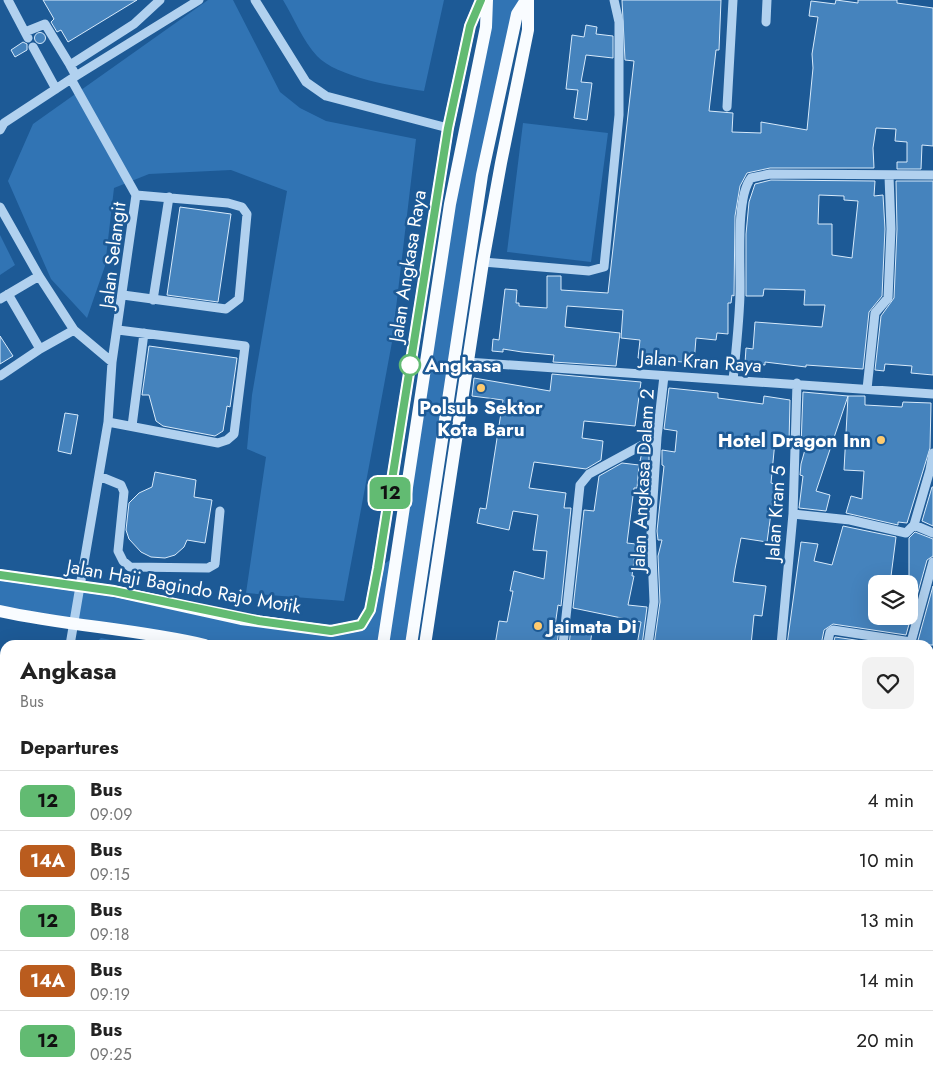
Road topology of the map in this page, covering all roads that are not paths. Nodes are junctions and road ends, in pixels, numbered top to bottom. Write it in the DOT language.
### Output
graph roads {
  1 [pos="8,0"];
  2 [pos="160,0"];
  3 [pos="199,0"];
  4 [pos="255,0"];
  5 [pos="481,0"];
  6 [pos="487,0"];
  7 [pos="527,0"];
  8 [pos="614,0"];
  9 [pos="733,0"];
  10 [pos="767,0"];
  11 [pos="766,22"];
  12 [pos="33,46"];
  13 [pos="70,65"];
  14 [pos="73,77"];
  15 [pos="56,89"];
  16 [pos="727,108"];
  17 [pos="448,128"];
  18 [pos="0,130"];
  19 [pos="933,175"];
  20 [pos="889,176"];
  21 [pos="136,196"];
  22 [pos="169,197"];
  23 [pos="0,207"];
  24 [pos="483,262"];
  25 [pos="39,276"];
  26 [pos="124,295"];
  27 [pos="4,296"];
  28 [pos="153,300"];
  29 [pos="74,330"];
  30 [pos="118,330"];
  31 [pos="144,333"];
  32 [pos="40,349"];
  33 [pos="112,362"];
  34 [pos="467,362"];
  35 [pos="0,376"];
  36 [pos="664,376"];
  37 [pos="733,380"];
  38 [pos="797,383"];
  39 [pos="867,389"];
  40 [pos="933,394"];
  41 [pos="108,422"];
  42 [pos="132,426"];
  43 [pos="657,437"];
  44 [pos="933,453"];
  45 [pos="99,476"];
  46 [pos="451,476"];
  47 [pos="392,483"];
  48 [pos="432,491"];
  49 [pos="403,508"];
  50 [pos="220,511"];
  51 [pos="793,514"];
  52 [pos="914,526"];
  53 [pos="933,533"];
  54 [pos="396,556"];
  55 [pos="933,562"];
  56 [pos="378,568"];
  57 [pos="0,575"];
  58 [pos="80,586"];
  59 [pos="0,611"];
  60 [pos="74,624"];
  61 [pos="331,631"];
  62 [pos="71,640"];
  63 [pos="186,640"];
  64 [pos="384,640"];
  65 [pos="412,640"];
  66 [pos="427,640"];
  67 [pos="564,640"];
  68 [pos="649,640"];
  69 [pos="781,640"];
  70 [pos="828,640"];
  71 [pos="899,640"];
  72 [pos="913,640"];
  1 -- 13 [label="street, Jalan Selangit"];
  2 -- 13 [label="street"];
  3 -- 14 [label="street"];
  4 -- 17 [label="street"];
  5 -- 17 [label="main road, Jalan Angkasa Raya"];
  6 -- 49 [label="main road, Jalan Angkasa Raya"];
  7 -- 24 [label="main road"];
  7 -- 48 [label="main road"];
  8 -- 24 [label="street"];
  9 -- 16 [label="street"];
  10 -- 11 [label="street"];
  12 -- 15 [label="street"];
  13 -- 14 [label="street, Jalan Selangit"];
  14 -- 15 [label="street"];
  14 -- 21 [label="street, Jalan Selangit"];
  15 -- 18 [label="street"];
  17 -- 47 [label="main road, Jalan Angkasa Raya"];
  19 -- 20 [label="street"];
  20 -- 37 [label="street"];
  20 -- 39 [label="street"];
  21 -- 22 [label="street"];
  21 -- 26 [label="street, Jalan Selangit"];
  22 -- 28 [label="street"];
  22 -- 28 [label="street"];
  23 -- 25 [label="street"];
  24 -- 34 [label="main road"];
  25 -- 27 [label="street"];
  25 -- 29 [label="street"];
  26 -- 28 [label="street"];
  26 -- 30 [label="street, Jalan Selangit"];
  27 -- 32 [label="street"];
  29 -- 32 [label="street"];
  29 -- 33 [label="street"];
  30 -- 31 [label="street"];
  30 -- 33 [label="street, Jalan Selangit"];
  31 -- 42 [label="street"];
  31 -- 42 [label="street"];
  32 -- 35 [label="street"];
  33 -- 41 [label="street, Jalan Selangit"];
  34 -- 36 [label="street, Jalan Kran Raya"];
  34 -- 46 [label="main road"];
  36 -- 37 [label="street, Jalan Kran Raya"];
  36 -- 43 [label="street, Jalan Angkasa Dalam 2"];
  37 -- 38 [label="street, Jalan Kran Raya"];
  38 -- 39 [label="street, Jalan Kran Raya"];
  38 -- 51 [label="street, Jalan Kran 5"];
  39 -- 40 [label="street, Jalan Kran Raya"];
  41 -- 42 [label="street"];
  41 -- 45 [label="street, Jalan Selangit"];
  43 -- 67 [label="street"];
  43 -- 68 [label="street, Jalan Angkasa Dalam 2"];
  44 -- 52 [label="street"];
  45 -- 50 [label="street"];
  45 -- 58 [label="street, Jalan Selangit"];
  46 -- 48 [label="main road"];
  46 -- 66 [label="main road"];
  47 -- 49 [label="main road"];
  47 -- 56 [label="main road, Jalan Angkasa Raya"];
  48 -- 65 [label="main road"];
  49 -- 54 [label="main road, Jalan Angkasa Raya"];
  51 -- 52 [label="street"];
  51 -- 69 [label="street, Jalan Kran 5"];
  52 -- 53 [label="street"];
  54 -- 56 [label="main road"];
  54 -- 64 [label="main road, Jalan Angkasa Raya"];
  55 -- 72 [label="street"];
  56 -- 61 [label="main road, Jalan Angkasa Raya"];
  57 -- 58 [label="main road, Jalan Haji Bagindo Rajo Motik"];
  58 -- 60 [label="street, Jalan Selangit"];
  58 -- 61 [label="main road, Jalan Haji Bagindo Rajo Motik"];
  59 -- 60 [label="main road"];
  60 -- 62 [label="street, Jalan Selangit"];
  60 -- 63 [label="main road"];
  70 -- 71 [label="street"];
}
